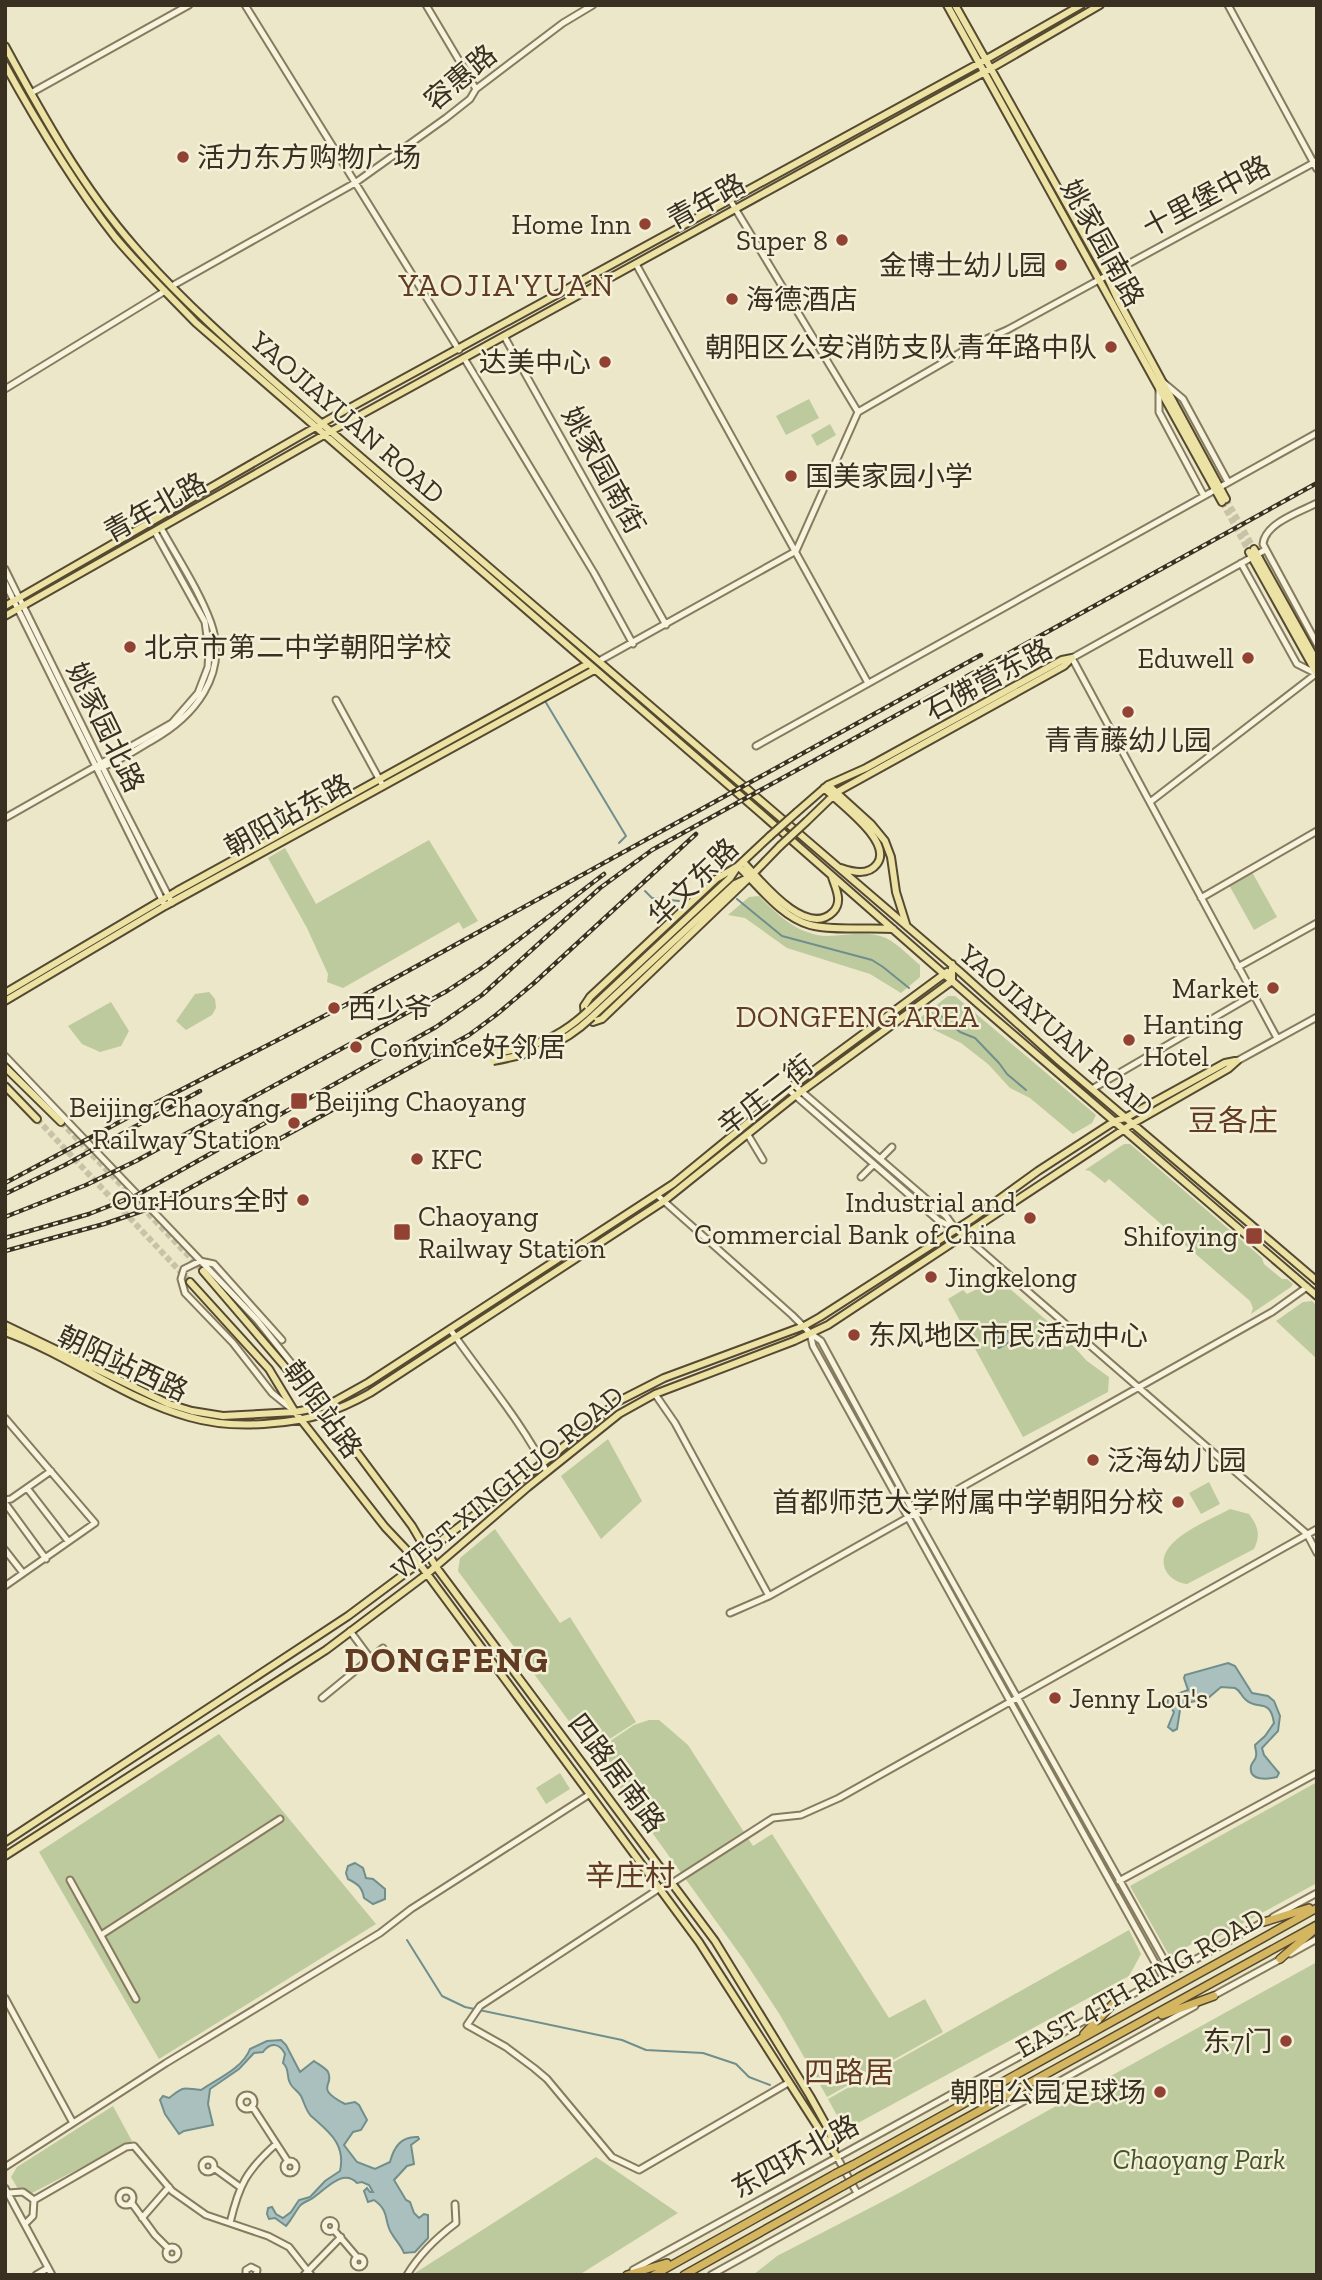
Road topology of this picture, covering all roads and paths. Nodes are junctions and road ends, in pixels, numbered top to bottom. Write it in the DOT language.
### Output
graph roads {
  1 [pos="189,5"];
  2 [pos="245,5"];
  3 [pos="426,5"];
  4 [pos="593,5"];
  5 [pos="947,5"];
  6 [pos="955,5"];
  7 [pos="1081,5"];
  8 [pos="1100,5"];
  9 [pos="1228,5"];
  10 [pos="5,46"];
  11 [pos="982,62"];
  12 [pos="5,65"];
  13 [pos="986,71"];
  14 [pos="476,89"];
  15 [pos="31,93"];
  16 [pos="1315,162"];
  17 [pos="1317,169"];
  18 [pos="355,183"];
  19 [pos="730,200"];
  20 [pos="735,208"];
  21 [pos="636,264"];
  22 [pos="1106,274"];
  23 [pos="1099,278"];
  24 [pos="172,286"];
  25 [pos="165,290"];
  26 [pos="504,336"];
  27 [pos="459,349"];
  28 [pos="464,358"];
  29 [pos="1161,383"];
  30 [pos="5,389"];
  31 [pos="858,412"];
  32 [pos="319,425"];
  33 [pos="328,433"];
  34 [pos="1317,433"];
  35 [pos="292,440"];
  36 [pos="298,450"];
  37 [pos="1228,482"];
  38 [pos="1204,496"];
  39 [pos="1224,500"];
  40 [pos="1317,503"];
  41 [pos="158,530"];
  42 [pos="1265,550"];
  43 [pos="796,551"];
  44 [pos="1241,563"];
  45 [pos="5,569"];
  46 [pos="5,583"];
  47 [pos="19,603"];
  48 [pos="5,606"];
  49 [pos="5,615"];
  50 [pos="666,625"];
  51 [pos="633,644"];
  52 [pos="1317,644"];
  53 [pos="1072,658"];
  54 [pos="599,662"];
  55 [pos="1317,662"];
  56 [pos="591,667"];
  57 [pos="1317,674"];
  58 [pos="868,683"];
  59 [pos="336,700"];
  60 [pos="756,746"];
  61 [pos="99,766"];
  62 [pos="382,783"];
  63 [pos="826,786"];
  64 [pos="835,795"];
  65 [pos="1150,802"];
  66 [pos="5,818"];
  67 [pos="1317,831"];
  68 [pos="740,864"];
  69 [pos="837,866"];
  70 [pos="752,875"];
  71 [pos="831,875"];
  72 [pos="1201,898"];
  73 [pos="170,899"];
  74 [pos="163,904"];
  75 [pos="1317,923"];
  76 [pos="906,926"];
  77 [pos="893,929"];
  78 [pos="951,964"];
  79 [pos="1238,967"];
  80 [pos="946,975"];
  81 [pos="952,981"];
  82 [pos="5,993"];
  83 [pos="1253,995"];
  84 [pos="5,1001"];
  85 [pos="590,1014"];
  86 [pos="1317,1017"];
  87 [pos="1277,1038"];
  88 [pos="5,1056"];
  89 [pos="494,1057"];
  90 [pos="1237,1060"];
  91 [pos="5,1068"];
  92 [pos="5,1086"];
  93 [pos="792,1087"];
  94 [pos="1092,1089"];
  95 [pos="798,1093"];
  96 [pos="1125,1118"];
  97 [pos="37,1119"];
  98 [pos="1115,1121"];
  99 [pos="61,1122"];
  100 [pos="1132,1124"];
  101 [pos="1124,1129"];
  102 [pos="748,1135"];
  103 [pos="892,1147"];
  104 [pos="880,1158"];
  105 [pos="764,1160"];
  106 [pos="874,1164"];
  107 [pos="861,1177"];
  108 [pos="657,1195"];
  109 [pos="664,1201"];
  110 [pos="956,1229"];
  111 [pos="965,1236"];
  112 [pos="204,1271"];
  113 [pos="1317,1281"];
  114 [pos="190,1282"];
  115 [pos="1307,1287"];
  116 [pos="1317,1296"];
  117 [pos="5,1325"];
  118 [pos="804,1326"];
  119 [pos="450,1329"];
  120 [pos="5,1332"];
  121 [pos="810,1334"];
  122 [pos="456,1337"];
  123 [pos="282,1340"];
  124 [pos="1137,1387"];
  125 [pos="656,1394"];
  126 [pos="329,1409"];
  127 [pos="295,1412"];
  128 [pos="5,1418"];
  129 [pos="302,1420"];
  130 [pos="542,1463"];
  131 [pos="51,1471"];
  132 [pos="547,1472"];
  133 [pos="27,1488"];
  134 [pos="5,1501"];
  135 [pos="911,1515"];
  136 [pos="1317,1529"];
  137 [pos="1307,1535"];
  138 [pos="68,1541"];
  139 [pos="5,1550"];
  140 [pos="1317,1553"];
  141 [pos="428,1555"];
  142 [pos="46,1559"];
  143 [pos="419,1563"];
  144 [pos="436,1567"];
  145 [pos="23,1573"];
  146 [pos="427,1574"];
  147 [pos="5,1586"];
  148 [pos="769,1596"];
  149 [pos="730,1613"];
  150 [pos="350,1631"];
  151 [pos="383,1648"];
  152 [pos="370,1658"];
  153 [pos="1017,1697"];
  154 [pos="323,1698"];
  155 [pos="1010,1701"];
  156 [pos="1317,1773"];
  157 [pos="590,1794"];
  158 [pos="280,1819"];
  159 [pos="5,1842"];
  160 [pos="5,1856"];
  161 [pos="70,1880"];
  162 [pos="1119,1881"];
  163 [pos="672,1883"];
  164 [pos="660,1888"];
  165 [pos="1317,1893"];
  166 [pos="1317,1907"];
  167 [pos="1264,1922"];
  168 [pos="1317,1926"];
  169 [pos="101,1935"];
  170 [pos="1317,1939"];
  171 [pos="1280,1959"];
  172 [pos="1171,1972"];
  173 [pos="1163,1977"];
  174 [pos="1214,1996"];
  175 [pos="5,1998"];
  176 [pos="136,1999"];
  177 [pos="1113,2004"];
  178 [pos="1138,2024"];
  179 [pos="1078,2040"];
  180 [pos="788,2083"];
  181 [pos="252,2106"];
  182 [pos="73,2123"];
  183 [pos="276,2144"];
  184 [pos="837,2157"];
  185 [pos="287,2161"];
  186 [pos="5,2167"];
  187 [pos="214,2168"];
  188 [pos="240,2187"];
  189 [pos="169,2188"];
  190 [pos="7,2190"];
  191 [pos="857,2193"];
  192 [pos="34,2200"];
  193 [pos="131,2202"];
  194 [pos="455,2204"];
  195 [pos="142,2218"];
  196 [pos="230,2223"];
  197 [pos="25,2224"];
  198 [pos="334,2230"];
  199 [pos="341,2237"];
  200 [pos="168,2248"];
  201 [pos="357,2257"];
  202 [pos="681,2259"];
  203 [pos="48,2268"];
  204 [pos="308,2273"];
  205 [pos="36,2275"];
  206 [pos="52,2275"];
  207 [pos="246,2275"];
  208 [pos="257,2275"];
  209 [pos="407,2275"];
  210 [pos="626,2275"];
  211 [pos="653,2275"];
  212 [pos="684,2275"];
  213 [pos="711,2275"];
  1 -- 15 [label="street"];
  2 -- 18 [label="street"];
  3 -- 14 [label="street"];
  4 -- 14 [label="street, 容惠路"];
  5 -- 11 [label="main road, 姚家园南路"];
  6 -- 11 [label="main road, 姚家园南路"];
  7 -- 11 [label="main road, 青年路"];
  8 -- 13 [label="main road, 青年路"];
  9 -- 16 [label="street"];
  10 -- 15 [label="main road, YAOJIAYUAN ROAD"];
  11 -- 13 [label="main road, 姚家园南路"];
  11 -- 19 [label="main road, 青年路"];
  12 -- 25 [label="main road, YAOJIAYUAN ROAD"];
  13 -- 20 [label="main road, 青年路"];
  13 -- 22 [label="main road, 姚家园南路"];
  13 -- 23 [label="main road, 姚家园南路"];
  14 -- 18 [label="street, 容惠路"];
  15 -- 24 [label="main road, YAOJIAYUAN ROAD"];
  16 -- 17 [label="street"];
  16 -- 22 [label="street, 十里堡中路"];
  18 -- 24 [label="street, 容惠路"];
  18 -- 27 [label="street"];
  19 -- 20 [label="street"];
  19 -- 27 [label="main road, 青年路"];
  20 -- 21 [label="main road, 青年路"];
  20 -- 31 [label="street"];
  21 -- 26 [label="main road, 青年路"];
  21 -- 43 [label="street"];
  22 -- 23 [label="street, 十里堡中路"];
  22 -- 29 [label="main road, 姚家园南路"];
  23 -- 29 [label="main road, 姚家园南路"];
  23 -- 31 [label="street, 十里堡中路"];
  24 -- 32 [label="main road, YAOJIAYUAN ROAD"];
  25 -- 30 [label="street"];
  25 -- 32 [label="main road, YAOJIAYUAN ROAD"];
  26 -- 28 [label="main road, 青年路"];
  26 -- 50 [label="street, 姚家园南街"];
  27 -- 32 [label="main road, 青年路"];
  28 -- 33 [label="main road, 青年路"];
  28 -- 51 [label="street"];
  29 -- 37 [label="street"];
  29 -- 38 [label="street"];
  29 -- 39 [label="main road, 姚家园南路"];
  31 -- 43 [label="street"];
  32 -- 33 [label="main road, YAOJIAYUAN ROAD"];
  32 -- 35 [label="main road, 青年北路"];
  33 -- 36 [label="main road, 青年北路"];
  33 -- 54 [label="main road, YAOJIAYUAN ROAD"];
  33 -- 56 [label="main road, YAOJIAYUAN ROAD"];
  34 -- 37 [label="street"];
  35 -- 36 [label="main road"];
  35 -- 47 [label="main road, 青年北路"];
  36 -- 41 [label="main road, 青年北路"];
  37 -- 38 [label="street"];
  38 -- 58 [label="street"];
  40 -- 42 [label="street"];
  41 -- 47 [label="main road, 青年北路"];
  41 -- 61 [label="street"];
  42 -- 44 [label="street"];
  42 -- 52 [label="street"];
  43 -- 50 [label="street"];
  43 -- 58 [label="street"];
  44 -- 53 [label="street"];
  44 -- 57 [label="street"];
  45 -- 47 [label="street, 姚家园北路"];
  46 -- 47 [label="street, 姚家园北路"];
  47 -- 48 [label="main road, 青年北路"];
  47 -- 49 [label="main road, 青年北路"];
  47 -- 61 [label="street, 姚家园北路"];
  50 -- 51 [label="street"];
  51 -- 54 [label="street"];
  53 -- 63 [label="main road, 石佛营东路"];
  53 -- 64 [label="main road, 石佛营东路"];
  53 -- 65 [label="street"];
  54 -- 69 [label="main road, YAOJIAYUAN ROAD"];
  55 -- 57 [label="main road"];
  56 -- 62 [label="main road, 朝阳站东路"];
  56 -- 71 [label="main road, YAOJIAYUAN ROAD"];
  57 -- 65 [label="street"];
  58 -- 60 [label="street"];
  59 -- 62 [label="street"];
  61 -- 66 [label="street"];
  61 -- 73 [label="street, 姚家园北路"];
  61 -- 74 [label="street, 姚家园北路"];
  62 -- 73 [label="main road, 朝阳站东路"];
  63 -- 64 [label="main road"];
  63 -- 68 [label="main road, 华文东路, bridge"];
  64 -- 69 [label="main road"];
  64 -- 70 [label="main road, 华文东路, bridge"];
  64 -- 76 [label="main road"];
  65 -- 72 [label="street"];
  67 -- 72 [label="street"];
  68 -- 70 [label="main road"];
  68 -- 70 [label="main road"];
  68 -- 85 [label="main road, 华文东路"];
  69 -- 76 [label="main road, YAOJIAYUAN ROAD"];
  70 -- 71 [label="main road"];
  70 -- 77 [label="main road"];
  70 -- 85 [label="main road, 华文东路"];
  71 -- 77 [label="main road, YAOJIAYUAN ROAD"];
  72 -- 79 [label="street"];
  73 -- 74 [label="main road, 朝阳站东路"];
  74 -- 82 [label="main road, 朝阳站东路"];
  74 -- 84 [label="main road, 朝阳站东路"];
  75 -- 79 [label="street"];
  76 -- 78 [label="main road, YAOJIAYUAN ROAD"];
  77 -- 80 [label="main road, YAOJIAYUAN ROAD"];
  78 -- 80 [label="main road, 辛庄二街"];
  78 -- 81 [label="main road"];
  78 -- 94 [label="main road, YAOJIAYUAN ROAD"];
  79 -- 83 [label="street"];
  80 -- 81 [label="main road, YAOJIAYUAN ROAD"];
  80 -- 93 [label="main road, 辛庄二街"];
  81 -- 95 [label="main road, 辛庄二街"];
  81 -- 98 [label="main road, YAOJIAYUAN ROAD"];
  83 -- 87 [label="street"];
  83 -- 94 [label="street"];
  85 -- 89 [label="main road, bridge"];
  86 -- 87 [label="street"];
  87 -- 90 [label="street"];
  88 -- 126 [label="street"];
  90 -- 96 [label="main road, WEST XINGHUO ROAD"];
  90 -- 100 [label="main road, WEST XINGHUO ROAD"];
  91 -- 99 [label="main road"];
  92 -- 97 [label="main road"];
  93 -- 95 [label="street"];
  93 -- 108 [label="main road, 辛庄二街"];
  94 -- 96 [label="main road, YAOJIAYUAN ROAD"];
  95 -- 102 [label="main road, 辛庄二街"];
  95 -- 104 [label="street"];
  95 -- 106 [label="street"];
  96 -- 98 [label="main road, WEST XINGHUO ROAD"];
  96 -- 100 [label="main road, YAOJIAYUAN ROAD"];
  98 -- 101 [label="main road, YAOJIAYUAN ROAD"];
  98 -- 110 [label="main road, WEST XINGHUO ROAD"];
  100 -- 101 [label="main road, WEST XINGHUO ROAD"];
  100 -- 113 [label="main road, YAOJIAYUAN ROAD"];
  101 -- 111 [label="main road, WEST XINGHUO ROAD"];
  101 -- 115 [label="main road, YAOJIAYUAN ROAD"];
  102 -- 105 [label="street"];
  102 -- 109 [label="main road, 辛庄二街"];
  103 -- 104 [label="street"];
  104 -- 110 [label="street"];
  106 -- 107 [label="street"];
  106 -- 110 [label="street"];
  108 -- 109 [label="street"];
  108 -- 119 [label="main road, 辛庄二街"];
  109 -- 118 [label="street"];
  109 -- 122 [label="main road, 辛庄二街"];
  110 -- 111 [label="street"];
  110 -- 118 [label="main road, WEST XINGHUO ROAD"];
  111 -- 121 [label="main road, WEST XINGHUO ROAD"];
  111 -- 124 [label="street"];
  112 -- 126 [label="main road"];
  114 -- 127 [label="main road, 朝阳站路"];
  115 -- 116 [label="main road, YAOJIAYUAN ROAD"];
  115 -- 124 [label="street"];
  117 -- 127 [label="main road, 朝阳站西路"];
  118 -- 121 [label="street"];
  118 -- 130 [label="main road, WEST XINGHUO ROAD"];
  119 -- 122 [label="street"];
  119 -- 126 [label="main road, 朝阳站西路"];
  120 -- 129 [label="main road, 朝阳站西路"];
  121 -- 125 [label="main road, WEST XINGHUO ROAD"];
  121 -- 135 [label="street"];
  121 -- 135 [label="street"];
  122 -- 126 [label="main road, 朝阳站西路"];
  122 -- 130 [label="street"];
  123 -- 127 [label="street"];
  124 -- 135 [label="street"];
  124 -- 137 [label="street"];
  125 -- 132 [label="main road, WEST XINGHUO ROAD"];
  125 -- 148 [label="street"];
  126 -- 127 [label="main road, 朝阳站西路"];
  126 -- 129 [label="main road, 朝阳站西路"];
  126 -- 141 [label="main road, 朝阳站路"];
  127 -- 129 [label="main road, 朝阳站路"];
  128 -- 131 [label="street"];
  129 -- 143 [label="main road, 朝阳站路"];
  130 -- 132 [label="street"];
  130 -- 141 [label="main road, WEST XINGHUO ROAD"];
  131 -- 133 [label="street"];
  131 -- 138 [label="street"];
  132 -- 144 [label="main road, WEST XINGHUO ROAD"];
  133 -- 134 [label="street"];
  133 -- 138 [label="street"];
  134 -- 142 [label="street"];
  135 -- 148 [label="street"];
  135 -- 153 [label="street"];
  135 -- 155 [label="street"];
  136 -- 137 [label="street"];
  137 -- 140 [label="street"];
  137 -- 153 [label="street"];
  138 -- 142 [label="street"];
  139 -- 145 [label="street"];
  141 -- 143 [label="main road, WEST XINGHUO ROAD"];
  141 -- 144 [label="main road, 朝阳站路"];
  142 -- 145 [label="street"];
  143 -- 146 [label="main road, 朝阳站路"];
  143 -- 159 [label="main road, WEST XINGHUO ROAD"];
  144 -- 146 [label="main road, WEST XINGHUO ROAD"];
  144 -- 163 [label="main road, 四路居南路"];
  145 -- 147 [label="street"];
  146 -- 150 [label="main road, WEST XINGHUO ROAD"];
  146 -- 157 [label="main road, 朝阳站路"];
  148 -- 149 [label="street"];
  150 -- 152 [label="street"];
  150 -- 160 [label="main road, WEST XINGHUO ROAD"];
  151 -- 152 [label="street"];
  152 -- 154 [label="street"];
  153 -- 155 [label="street"];
  153 -- 162 [label="street"];
  155 -- 163 [label="street"];
  155 -- 173 [label="street"];
  156 -- 162 [label="street"];
  157 -- 164 [label="main road, 朝阳站路"];
  157 -- 182 [label="street"];
  158 -- 169 [label="street"];
  161 -- 169 [label="street"];
  162 -- 172 [label="street"];
  163 -- 164 [label="street"];
  163 -- 184 [label="main road, 四路居南路"];
  164 -- 180 [label="main road, 朝阳站路"];
  164 -- 180 [label="street"];
  165 -- 167 [label="street, 东四环北路"];
  166 -- 167 [label="highway"];
  166 -- 179 [label="highway, EAST 4TH RING ROAD"];
  167 -- 172 [label="street, 东四环北路"];
  168 -- 171 [label="highway"];
  168 -- 178 [label="highway, EAST 4TH RING ROAD"];
  169 -- 176 [label="street"];
  170 -- 171 [label="street"];
  171 -- 174 [label="street"];
  172 -- 173 [label="street, 东四环北路"];
  173 -- 177 [label="street, 东四环北路"];
  174 -- 178 [label="highway"];
  174 -- 191 [label="street"];
  175 -- 182 [label="street"];
  177 -- 179 [label="highway"];
  177 -- 184 [label="street, 东四环北路"];
  178 -- 212 [label="highway, EAST 4TH RING ROAD, bridge"];
  179 -- 202 [label="highway, EAST 4TH RING ROAD, bridge"];
  180 -- 184 [label="main road, 朝阳站路"];
  181 -- 183 [label="street"];
  182 -- 186 [label="street"];
  183 -- 185 [label="street"];
  183 -- 188 [label="street"];
  184 -- 191 [label="street"];
  184 -- 210 [label="street, 东四环北路"];
  187 -- 188 [label="street"];
  188 -- 196 [label="street"];
  189 -- 192 [label="street"];
  189 -- 195 [label="street"];
  189 -- 196 [label="street"];
  190 -- 192 [label="street"];
  190 -- 197 [label="street"];
  191 -- 213 [label="street"];
  192 -- 197 [label="street"];
  193 -- 195 [label="street"];
  194 -- 209 [label="street"];
  195 -- 200 [label="street"];
  196 -- 204 [label="street"];
  197 -- 203 [label="street"];
  198 -- 199 [label="street"];
  199 -- 201 [label="street"];
  199 -- 204 [label="street"];
  202 -- 210 [label="highway"];
  202 -- 211 [label="highway, EAST 4TH RING ROAD"];
  203 -- 205 [label="street"];
  203 -- 206 [label="street"];
  207 -- 208 [label="street"];
}
